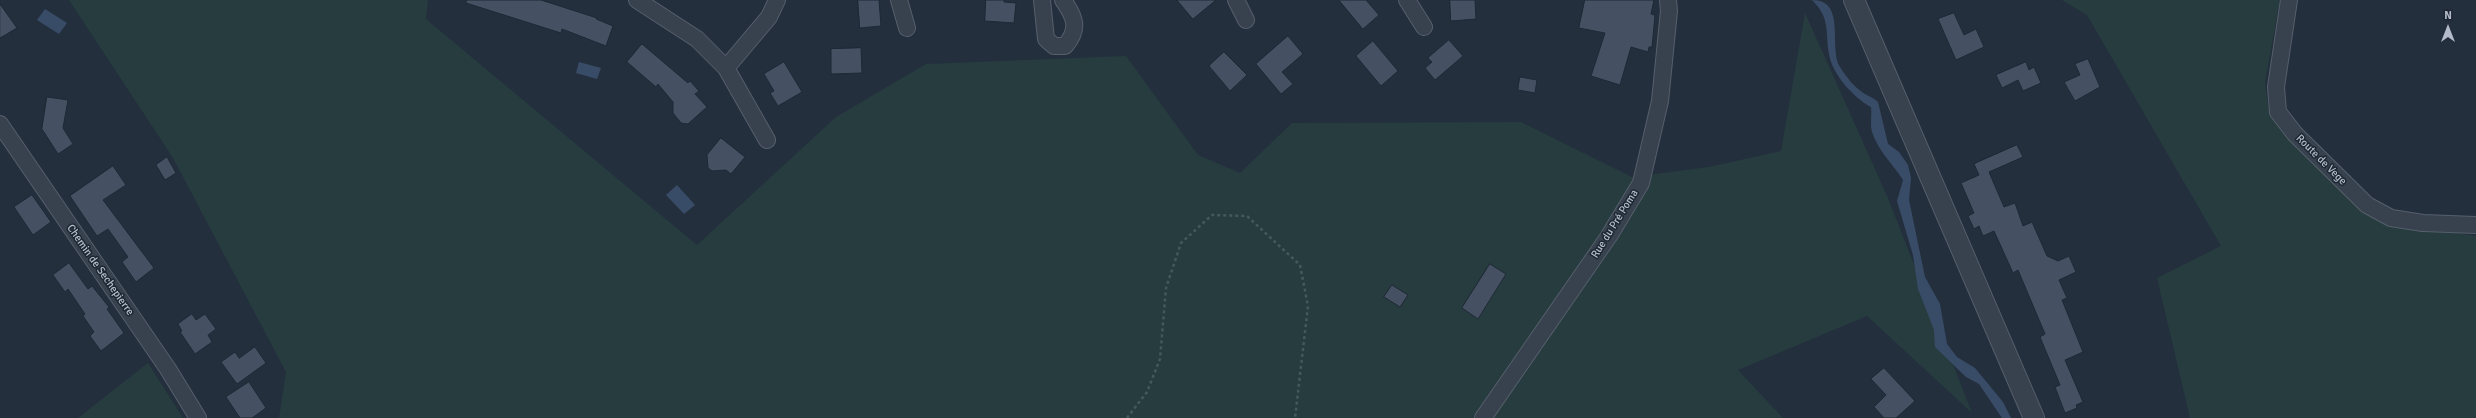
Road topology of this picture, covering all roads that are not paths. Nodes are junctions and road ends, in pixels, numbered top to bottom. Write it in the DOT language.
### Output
graph roads {
  1 [pos="637,0"];
  2 [pos="777,0"];
  3 [pos="899,0"];
  4 [pos="1042,0"];
  5 [pos="1063,0"];
  6 [pos="1236,0"];
  7 [pos="1407,0"];
  8 [pos="1668,0"];
  9 [pos="1854,0"];
  10 [pos="2289,0"];
  11 [pos="1246,20"];
  12 [pos="1424,27"];
  13 [pos="908,28"];
  14 [pos="726,68"];
  15 [pos="0,124"];
  16 [pos="767,140"];
  17 [pos="2476,225"];
  18 [pos="198,418"];
  19 [pos="1483,418"];
  20 [pos="2034,418"];
  1 -- 14 [label="street"];
  2 -- 14 [label="street"];
  3 -- 13 [label="street"];
  4 -- 5 [label="street"];
  6 -- 11 [label="street"];
  7 -- 12 [label="street"];
  8 -- 19 [label="street, Rue du Pré Poma"];
  9 -- 20 [label="street"];
  10 -- 17 [label="street, Route de Vege"];
  14 -- 16 [label="street"];
  15 -- 18 [label="street, Chemin de Sechepierre"];
}
